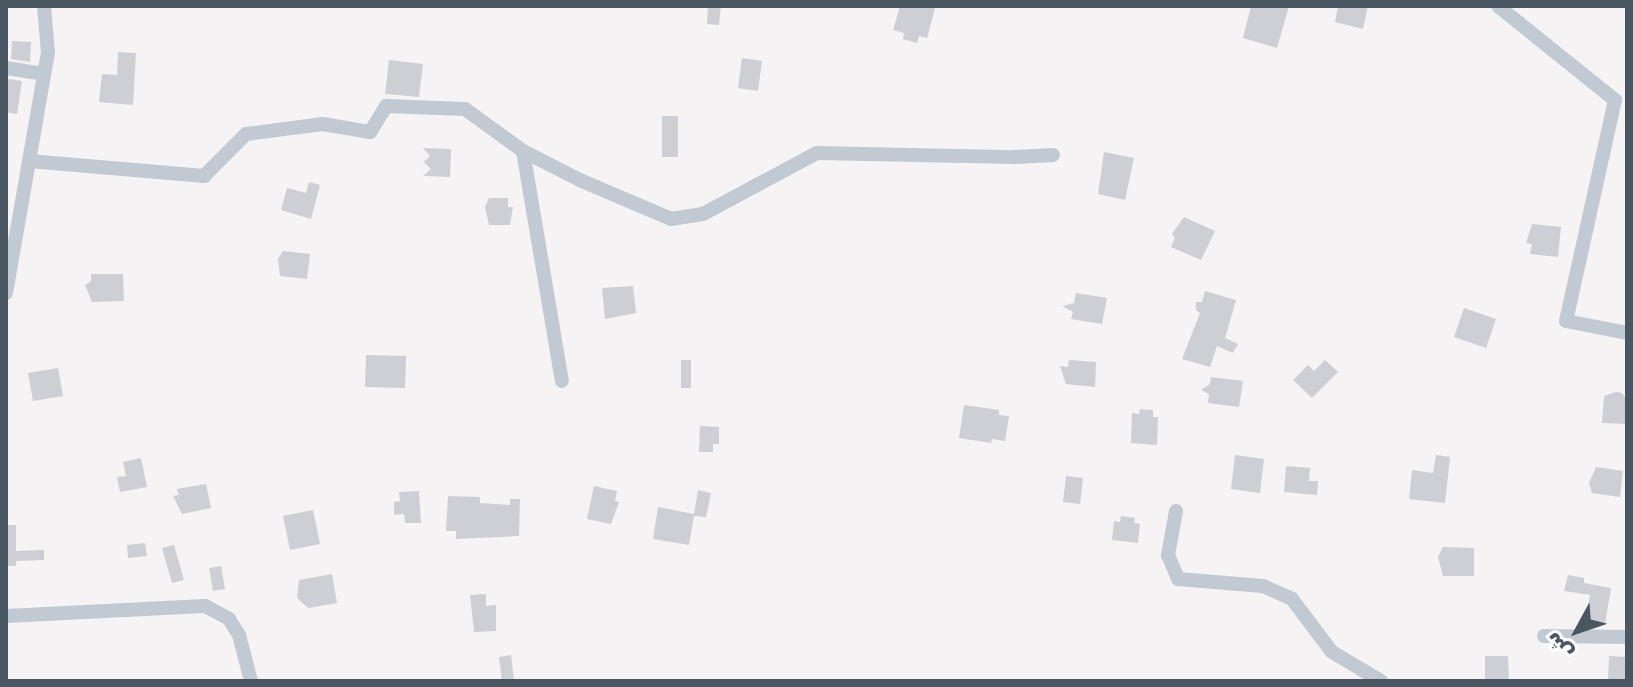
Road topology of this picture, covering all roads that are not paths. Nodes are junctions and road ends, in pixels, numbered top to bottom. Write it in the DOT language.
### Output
graph roads {
  1 [pos="44,6"];
  2 [pos="1500,6"];
  3 [pos="6,68"];
  4 [pos="44,74"];
  5 [pos="523,151"];
  6 [pos="1053,155"];
  7 [pos="29,161"];
  8 [pos="7,284"];
  9 [pos="1627,333"];
  10 [pos="562,381"];
  11 [pos="1176,511"];
  12 [pos="6,616"];
  13 [pos="1544,636"];
  14 [pos="1627,637"];
  15 [pos="251,681"];
  16 [pos="1381,681"];
  1 -- 4 [label="street"];
  2 -- 9 [label="street"];
  3 -- 4 [label="street"];
  4 -- 7 [label="street"];
  5 -- 6 [label="street"];
  5 -- 7 [label="street"];
  5 -- 10 [label="street"];
  7 -- 8 [label="street"];
  11 -- 16 [label="street"];
  12 -- 15 [label="street"];
  13 -- 14 [label="street"];
}
